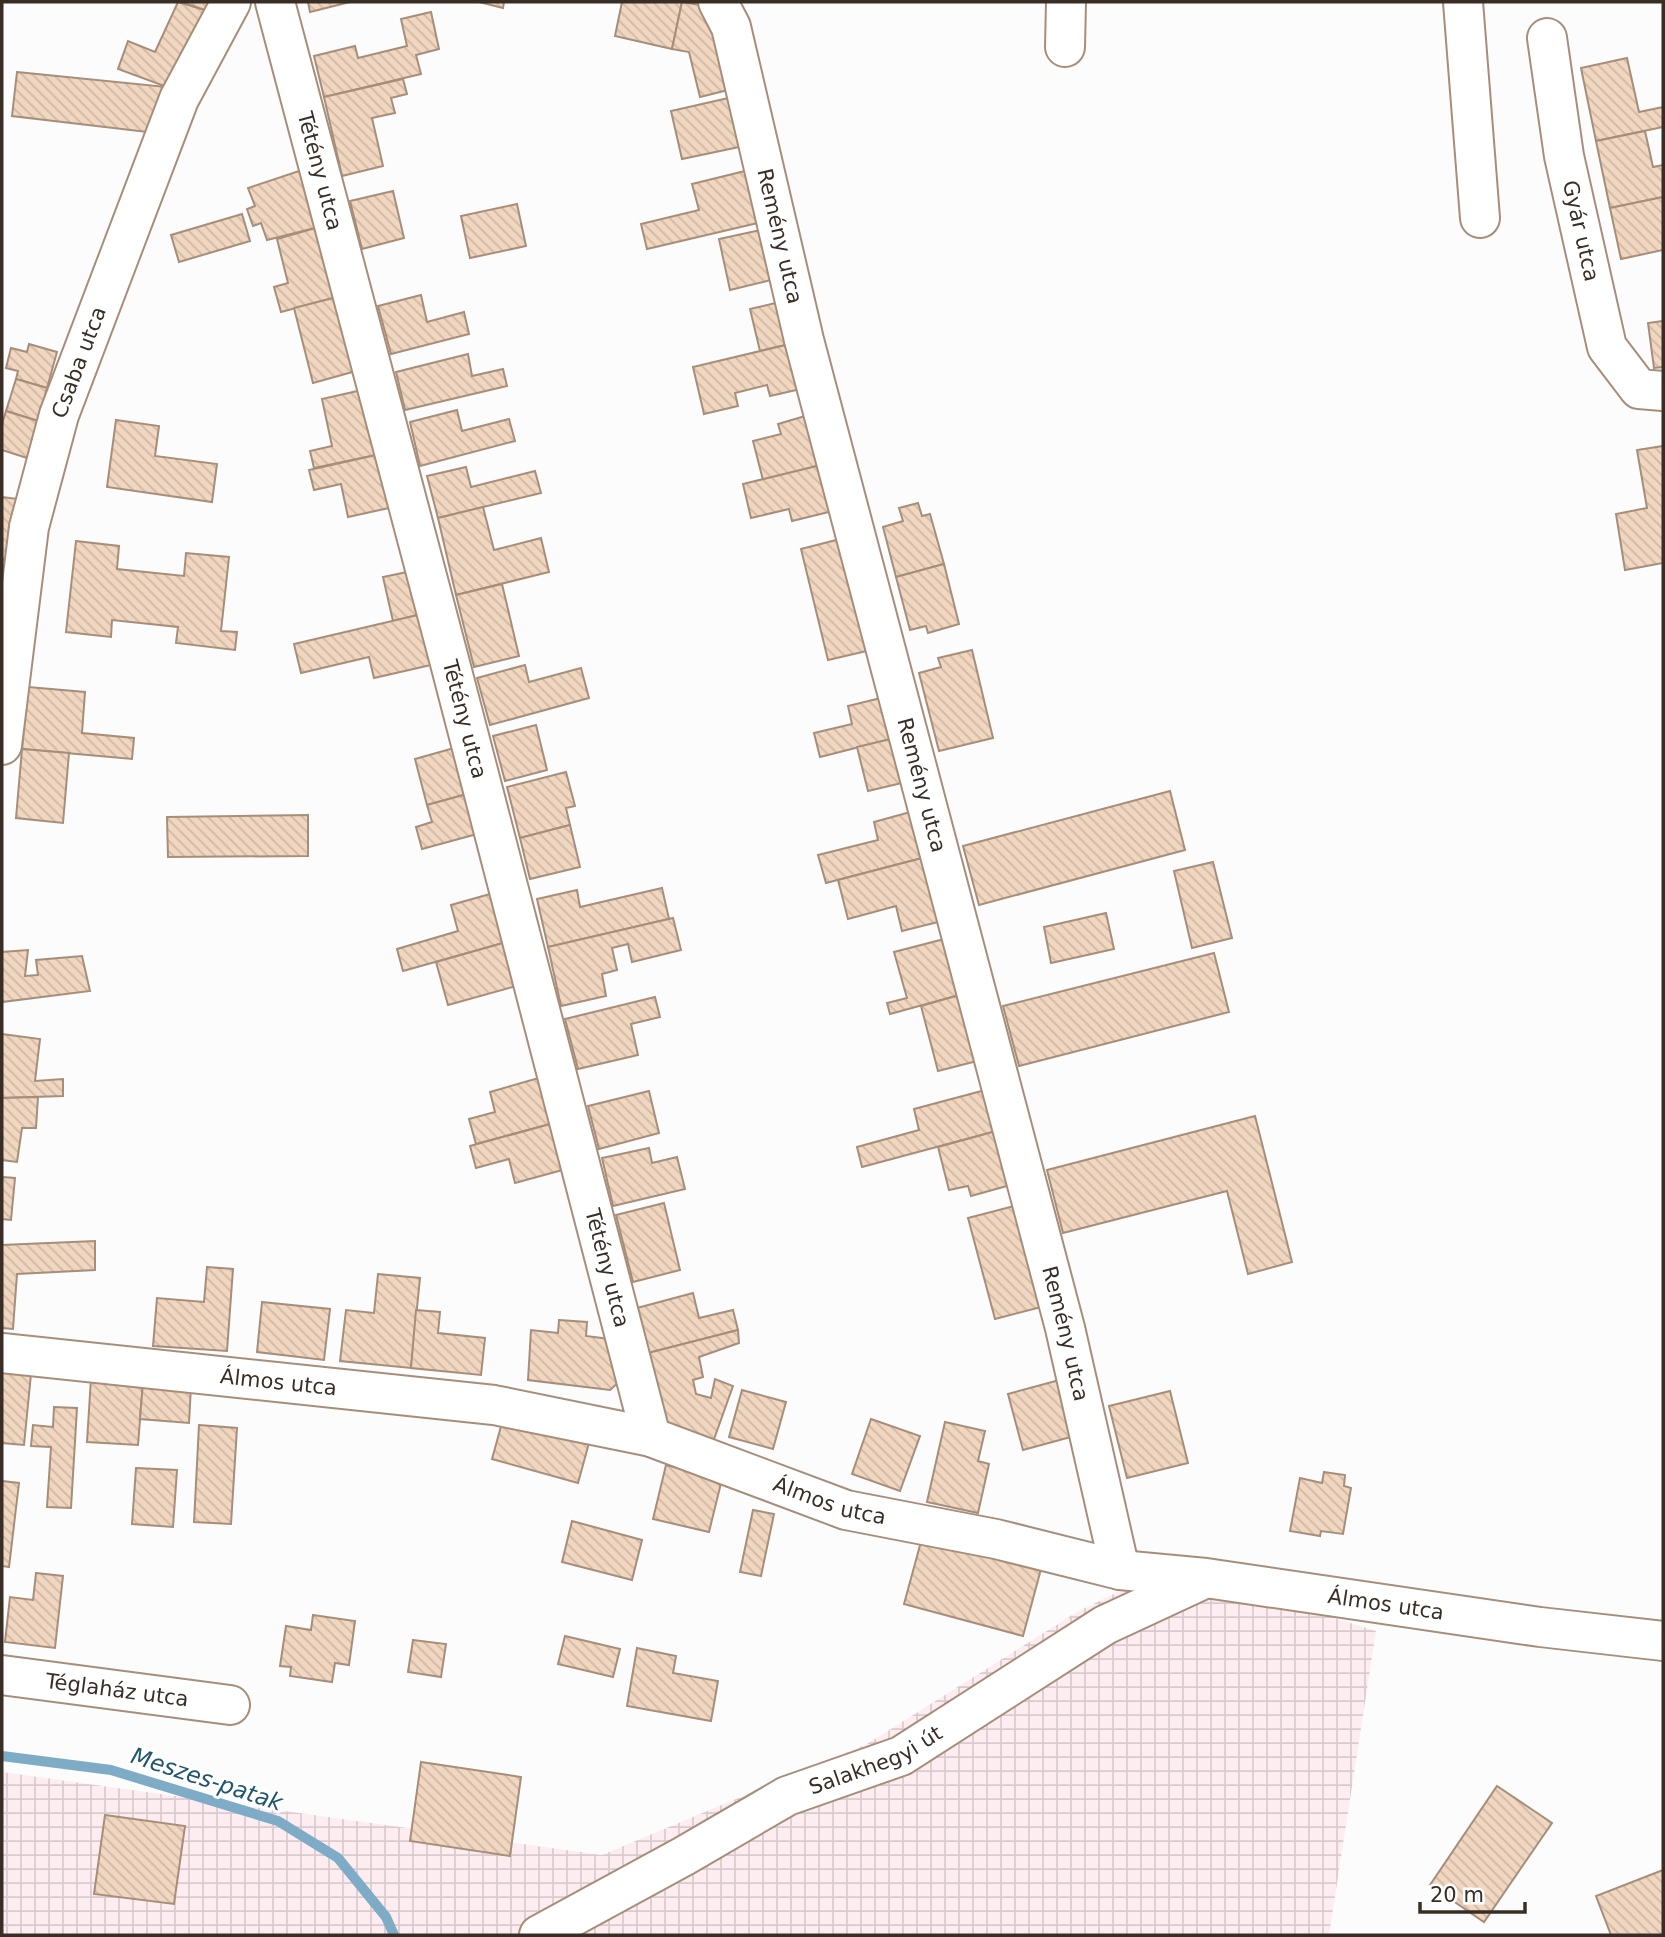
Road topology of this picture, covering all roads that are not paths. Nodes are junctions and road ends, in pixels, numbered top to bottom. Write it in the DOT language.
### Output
graph roads {
  1 [pos="231,2"];
  2 [pos="275,2"];
  3 [pos="718,2"];
  4 [pos="1066,2"];
  5 [pos="1464,2"];
  6 [pos="1547,38"];
  7 [pos="1065,47"];
  8 [pos="1480,218"];
  9 [pos="1663,391"];
  10 [pos="6,672"];
  11 [pos="2,745"];
  12 [pos="2,1353"];
  13 [pos="651,1437"];
  14 [pos="1120,1570"];
  15 [pos="1206,1578"];
  16 [pos="1663,1641"];
  17 [pos="2,1675"];
  18 [pos="230,1705"];
  19 [pos="539,1935"];
  1 -- 10 [label="street, Csaba utca"];
  2 -- 13 [label="street, Tétény utca"];
  3 -- 14 [label="street, Remény utca"];
  4 -- 7 [label="street"];
  5 -- 8 [label="street"];
  6 -- 9 [label="street, Gyár utca"];
  10 -- 11 [label="street, Csaba utca"];
  12 -- 13 [label="street, Álmos utca"];
  13 -- 14 [label="street, Álmos utca"];
  14 -- 15 [label="street, Álmos utca"];
  15 -- 16 [label="street, Álmos utca"];
  15 -- 19 [label="street, Salakhegyi út"];
  17 -- 18 [label="street, Téglaház utca"];
}
